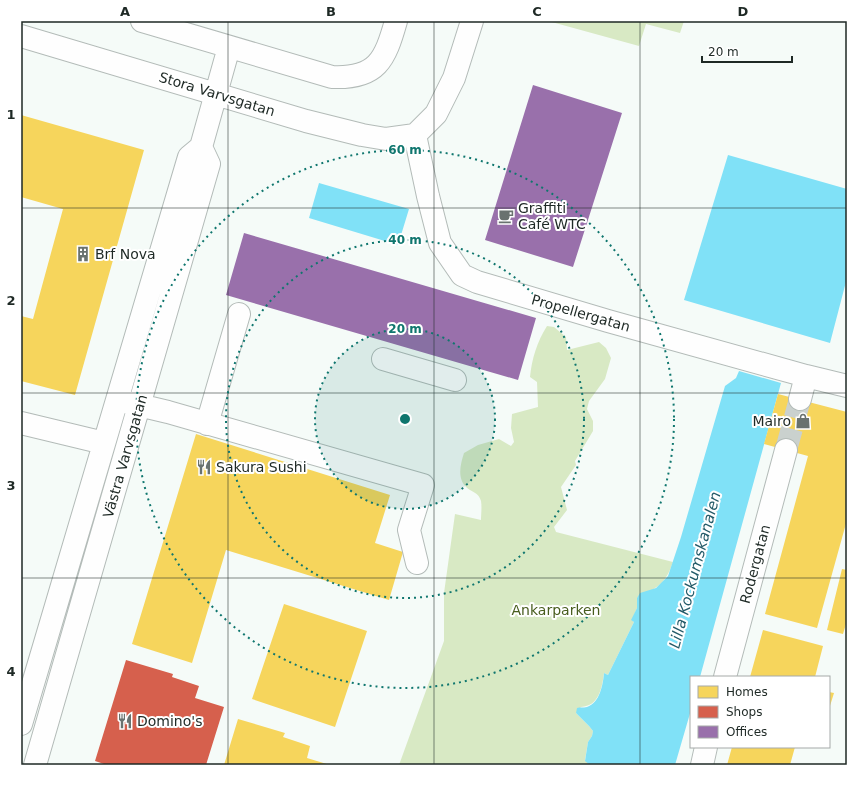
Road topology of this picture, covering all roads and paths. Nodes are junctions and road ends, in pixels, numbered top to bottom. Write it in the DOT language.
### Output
graph roads {
  1 [pos="142,21"];
  2 [pos="396,21"];
  3 [pos="472,21"];
  4 [pos="21,36"];
  5 [pos="229,47"];
  6 [pos="216,94"];
  7 [pos="415,135"];
  8 [pos="201,147"];
  9 [pos="239,314"];
  10 [pos="383,359"];
  11 [pos="806,376"];
  12 [pos="455,380"];
  13 [pos="847,386"];
  14 [pos="800,399"];
  15 [pos="117,400"];
  16 [pos="139,406"];
  17 [pos="21,423"];
  18 [pos="207,424"];
  19 [pos="104,443"];
  20 [pos="786,450"];
  21 [pos="417,563"];
  22 [pos="725,676"];
  23 [pos="21,724"];
  24 [pos="706,748"];
  25 [pos="35,765"];
  26 [pos="702,765"];
  1 -- 5 [label="street"];
  2 -- 5 [label="street"];
  3 -- 7 [label="street"];
  4 -- 6 [label="street, Stora Varvsgatan"];
  5 -- 6 [label="street, Västra Varvsgatan"];
  6 -- 7 [label="street, Stora Varvsgatan"];
  6 -- 8 [label="street, Västra Varvsgatan"];
  7 -- 11 [label="street, Propellergatan"];
  8 -- 15 [label="street, Västra Varvsgatan"];
  8 -- 16 [label="street, Västra Varvsgatan"];
  9 -- 18 [label="street"];
  10 -- 12 [label="street"];
  11 -- 13 [label="street, Propellergatan"];
  11 -- 14 [label="street"];
  15 -- 16 [label="street"];
  15 -- 19 [label="street, Västra Varvsgatan"];
  16 -- 18 [label="street"];
  16 -- 25 [label="street, Västra Varvsgatan"];
  17 -- 19 [label="street"];
  18 -- 21 [label="street"];
  19 -- 23 [label="street, Västra Varvsgatan"];
  20 -- 22 [label="street, Rodergatan"];
  24 -- 26 [label="street"];
}
